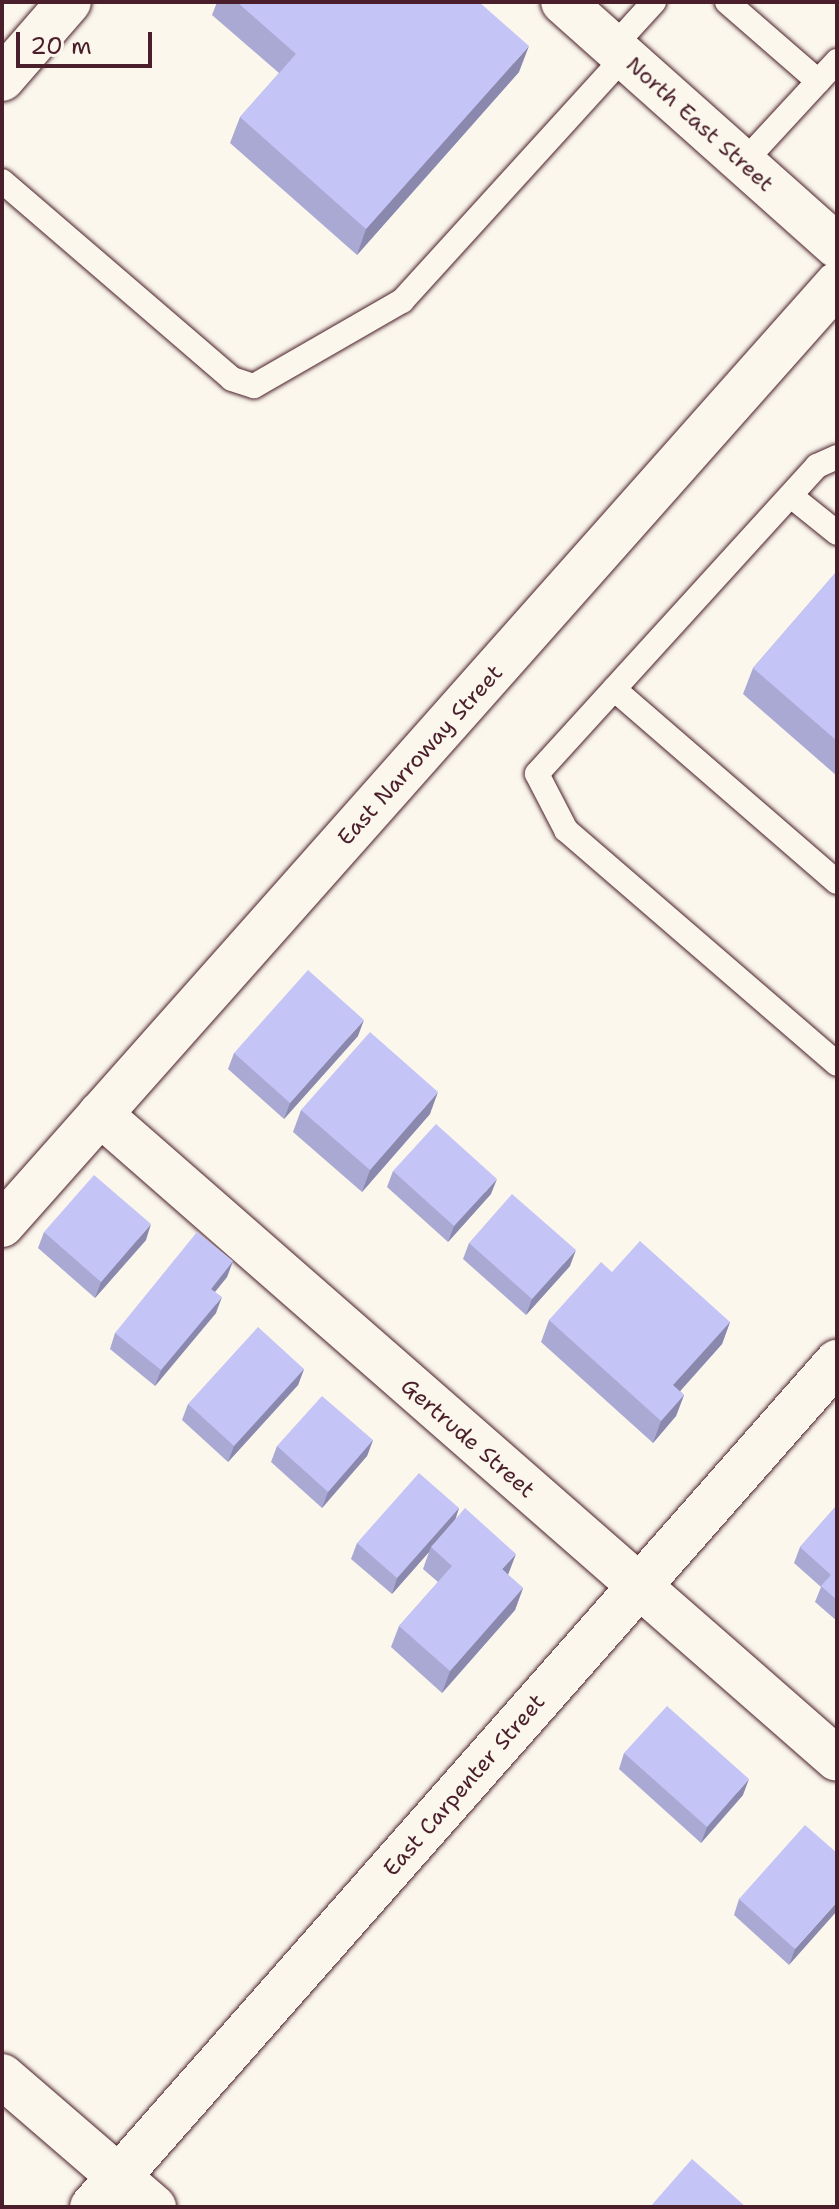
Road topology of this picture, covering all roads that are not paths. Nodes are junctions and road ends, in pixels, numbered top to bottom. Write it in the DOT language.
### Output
graph roads {
  1 [pos="69,2"];
  2 [pos="563,2"];
  3 [pos="654,2"];
  4 [pos="727,2"];
  5 [pos="618,52"];
  6 [pos="837,61"];
  7 [pos="2,79"];
  8 [pos="818,81"];
  9 [pos="742,164"];
  10 [pos="2,181"];
  11 [pos="837,246"];
  12 [pos="837,284"];
  13 [pos="837,457"];
  14 [pos="791,496"];
  15 [pos="837,533"];
  16 [pos="614,689"];
  17 [pos="837,882"];
  18 [pos="837,1064"];
  19 [pos="100,1114"];
  20 [pos="2,1225"];
  21 [pos="837,1362"];
  22 [pos="638,1587"];
  23 [pos="837,1759"];
  24 [pos="2,2076"];
  25 [pos="105,2192"];
  26 [pos="154,2207"];
  1 -- 7 [label="street"];
  2 -- 5 [label="street, North East Street"];
  3 -- 5 [label="lane"];
  4 -- 8 [label="lane"];
  5 -- 9 [label="street, North East Street"];
  5 -- 10 [label="lane"];
  6 -- 8 [label="lane"];
  8 -- 9 [label="lane"];
  9 -- 11 [label="street, North East Street"];
  12 -- 19 [label="street, East Narroway Street"];
  13 -- 14 [label="lane"];
  14 -- 15 [label="lane"];
  14 -- 16 [label="lane"];
  16 -- 17 [label="lane"];
  16 -- 18 [label="lane"];
  19 -- 20 [label="street, East Narroway Street"];
  19 -- 22 [label="street, Gertrude Street"];
  21 -- 22 [label="street, East Carpenter Street"];
  22 -- 23 [label="street, Gertrude Street"];
  22 -- 25 [label="street, East Carpenter Street"];
  24 -- 25 [label="street"];
  25 -- 26 [label="street"];
}
